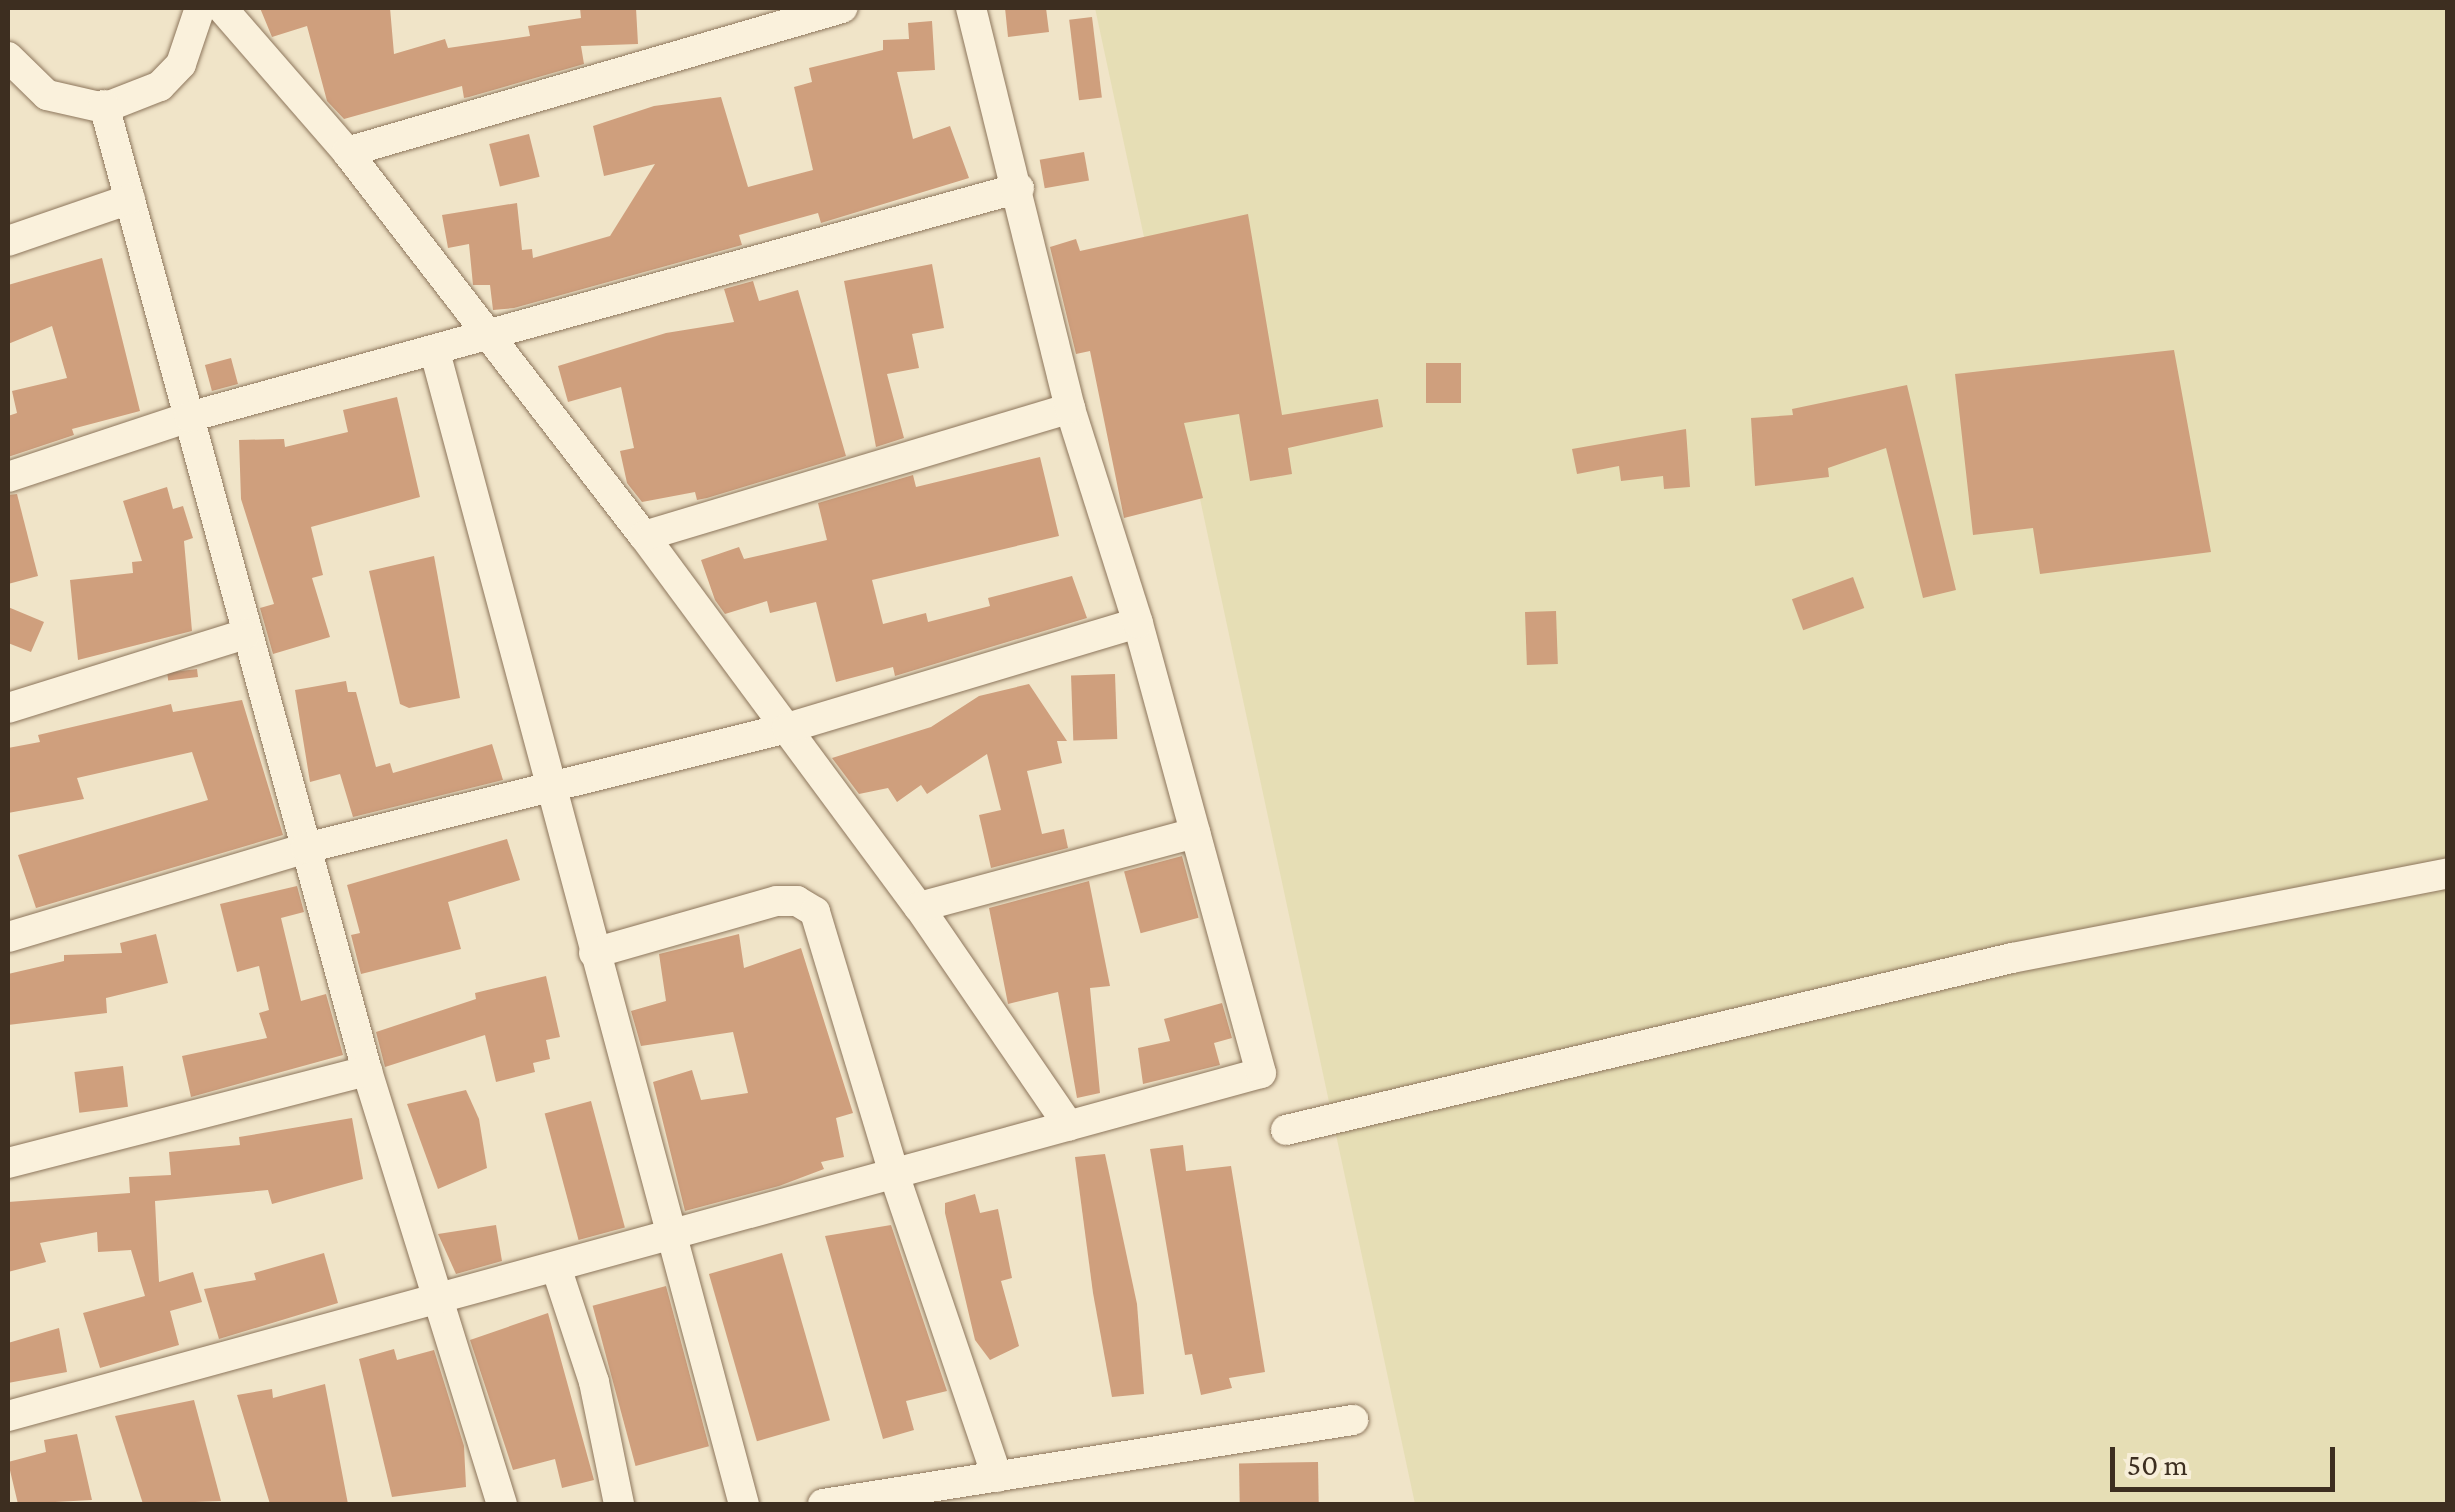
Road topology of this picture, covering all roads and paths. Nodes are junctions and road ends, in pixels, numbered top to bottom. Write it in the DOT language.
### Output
graph roads {
  1 [pos="200,8"];
  2 [pos="222,8"];
  3 [pos="842,8"];
  4 [pos="972,8"];
  5 [pos="8,57"];
  6 [pos="104,105"];
  7 [pos="347,152"];
  8 [pos="1019,188"];
  9 [pos="130,200"];
  10 [pos="8,240"];
  11 [pos="490,337"];
  12 [pos="435,352"];
  13 [pos="1070,408"];
  14 [pos="189,417"];
  15 [pos="8,477"];
  16 [pos="644,536"];
  17 [pos="1138,623"];
  18 [pos="246,634"];
  19 [pos="8,708"];
  20 [pos="787,728"];
  21 [pos="550,785"];
  22 [pos="1196,833"];
  23 [pos="306,848"];
  24 [pos="2448,873"];
  25 [pos="919,907"];
  26 [pos="8,937"];
  27 [pos="594,954"];
  28 [pos="367,1071"];
  29 [pos="1069,1126"];
  30 [pos="1286,1130"];
  31 [pos="8,1164"];
  32 [pos="894,1174"];
  33 [pos="669,1236"];
  34 [pos="556,1266"];
  35 [pos="433,1295"];
  36 [pos="8,1416"];
  37 [pos="1353,1420"];
  38 [pos="997,1476"];
  39 [pos="502,1504"];
  40 [pos="619,1504"];
  41 [pos="744,1504"];
  42 [pos="823,1504"];
  1 -- 6 [label="street"];
  2 -- 7 [label="street"];
  3 -- 7 [label="street"];
  4 -- 8 [label="street"];
  5 -- 6 [label="street"];
  6 -- 9 [label="street"];
  7 -- 11 [label="street"];
  8 -- 11 [label="street"];
  8 -- 13 [label="street"];
  9 -- 10 [label="street"];
  9 -- 14 [label="street"];
  11 -- 12 [label="street"];
  11 -- 16 [label="street"];
  12 -- 14 [label="street"];
  12 -- 21 [label="street"];
  13 -- 16 [label="street"];
  13 -- 17 [label="street"];
  14 -- 15 [label="street"];
  14 -- 18 [label="street"];
  16 -- 20 [label="street"];
  17 -- 20 [label="street"];
  17 -- 22 [label="street"];
  18 -- 19 [label="street"];
  18 -- 23 [label="street"];
  20 -- 21 [label="street"];
  20 -- 25 [label="street"];
  21 -- 23 [label="street"];
  21 -- 27 [label="street"];
  22 -- 25 [label="street"];
  22 -- 29 [label="street"];
  23 -- 26 [label="street"];
  23 -- 28 [label="street"];
  24 -- 30 [label="street"];
  25 -- 29 [label="street"];
  27 -- 32 [label="street"];
  27 -- 33 [label="street"];
  28 -- 31 [label="street"];
  28 -- 35 [label="street"];
  29 -- 32 [label="street"];
  32 -- 33 [label="street"];
  32 -- 38 [label="street"];
  33 -- 34 [label="street"];
  33 -- 41 [label="street"];
  34 -- 35 [label="street"];
  34 -- 40 [label="street"];
  35 -- 36 [label="street"];
  35 -- 39 [label="street"];
  37 -- 38 [label="street"];
  38 -- 42 [label="street"];
}
